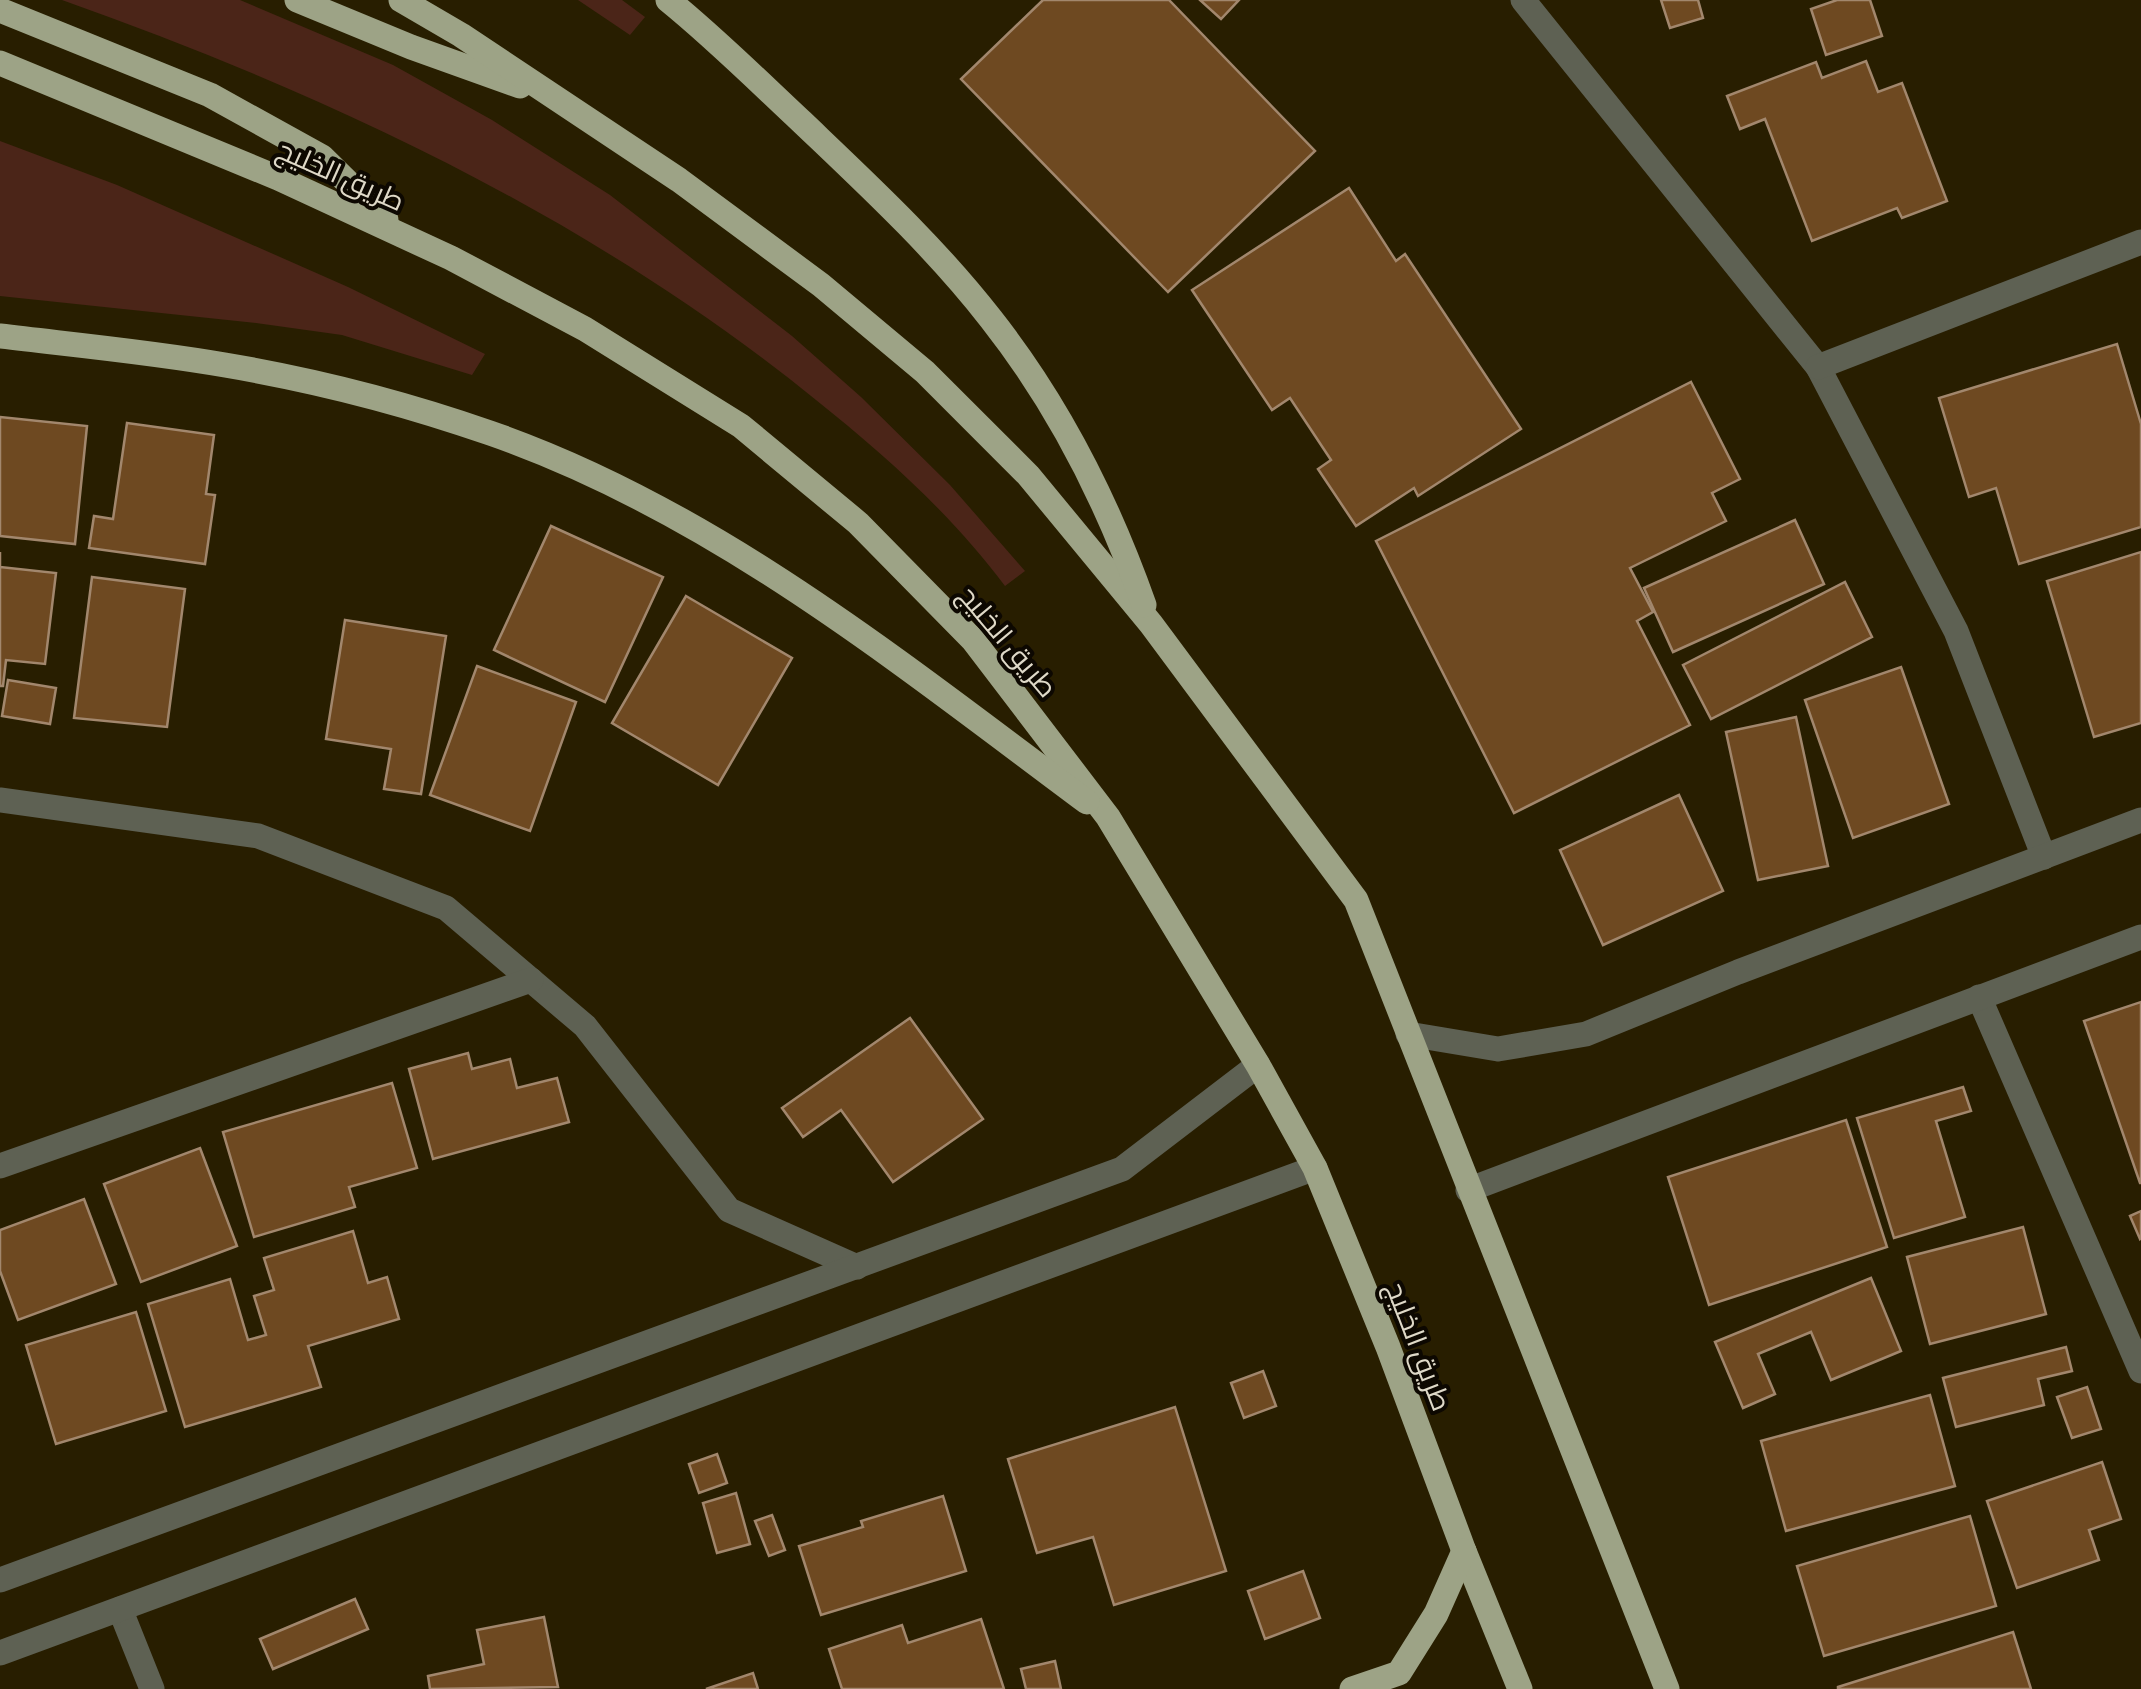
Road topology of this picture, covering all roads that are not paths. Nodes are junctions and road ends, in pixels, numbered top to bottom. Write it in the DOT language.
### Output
graph roads {
  1 [pos="297,0"];
  2 [pos="401,0"];
  3 [pos="668,0"];
  4 [pos="1524,0"];
  5 [pos="0,10"];
  6 [pos="0,64"];
  7 [pos="558,100"];
  8 [pos="401,235"];
  9 [pos="2141,242"];
  10 [pos="0,336"];
  11 [pos="1818,368"];
  12 [pos="1151,624"];
  13 [pos="0,800"];
  14 [pos="1108,818"];
  15 [pos="2141,820"];
  16 [pos="2044,856"];
  17 [pos="2141,937"];
  18 [pos="530,980"];
  19 [pos="1979,998"];
  20 [pos="1408,1034"];
  21 [pos="1258,1065"];
  22 [pos="0,1166"];
  23 [pos="1315,1168"];
  24 [pos="1468,1190"];
  25 [pos="857,1267"];
  26 [pos="2141,1371"];
  27 [pos="1464,1551"];
  28 [pos="1,1577"];
  29 [pos="120,1609"];
  30 [pos="0,1653"];
  31 [pos="152,1689"];
  32 [pos="1352,1689"];
  33 [pos="1520,1689"];
  34 [pos="1667,1689"];
  1 -- 7 [label="main road"];
  2 -- 7 [label="main road"];
  3 -- 12 [label="main road"];
  4 -- 11 [label="street"];
  5 -- 8 [label="main road"];
  6 -- 8 [label="main road, طريق الخليج"];
  7 -- 12 [label="main road"];
  8 -- 14 [label="main road, طريق الخليج"];
  9 -- 11 [label="street"];
  10 -- 14 [label="main road"];
  11 -- 16 [label="street"];
  12 -- 20 [label="main road"];
  13 -- 18 [label="street"];
  14 -- 21 [label="main road, طريق الخليج"];
  15 -- 16 [label="street"];
  16 -- 20 [label="street"];
  17 -- 19 [label="street"];
  18 -- 22 [label="street"];
  18 -- 25 [label="street"];
  19 -- 24 [label="street"];
  19 -- 26 [label="street"];
  20 -- 24 [label="main road"];
  21 -- 23 [label="main road, طريق الخليج"];
  21 -- 25 [label="street"];
  23 -- 27 [label="main road, طريق الخليج"];
  23 -- 29 [label="street"];
  24 -- 34 [label="main road"];
  25 -- 28 [label="street"];
  27 -- 32 [label="main road"];
  27 -- 33 [label="main road, طريق الخليج"];
  29 -- 30 [label="street"];
  29 -- 31 [label="street"];
}
